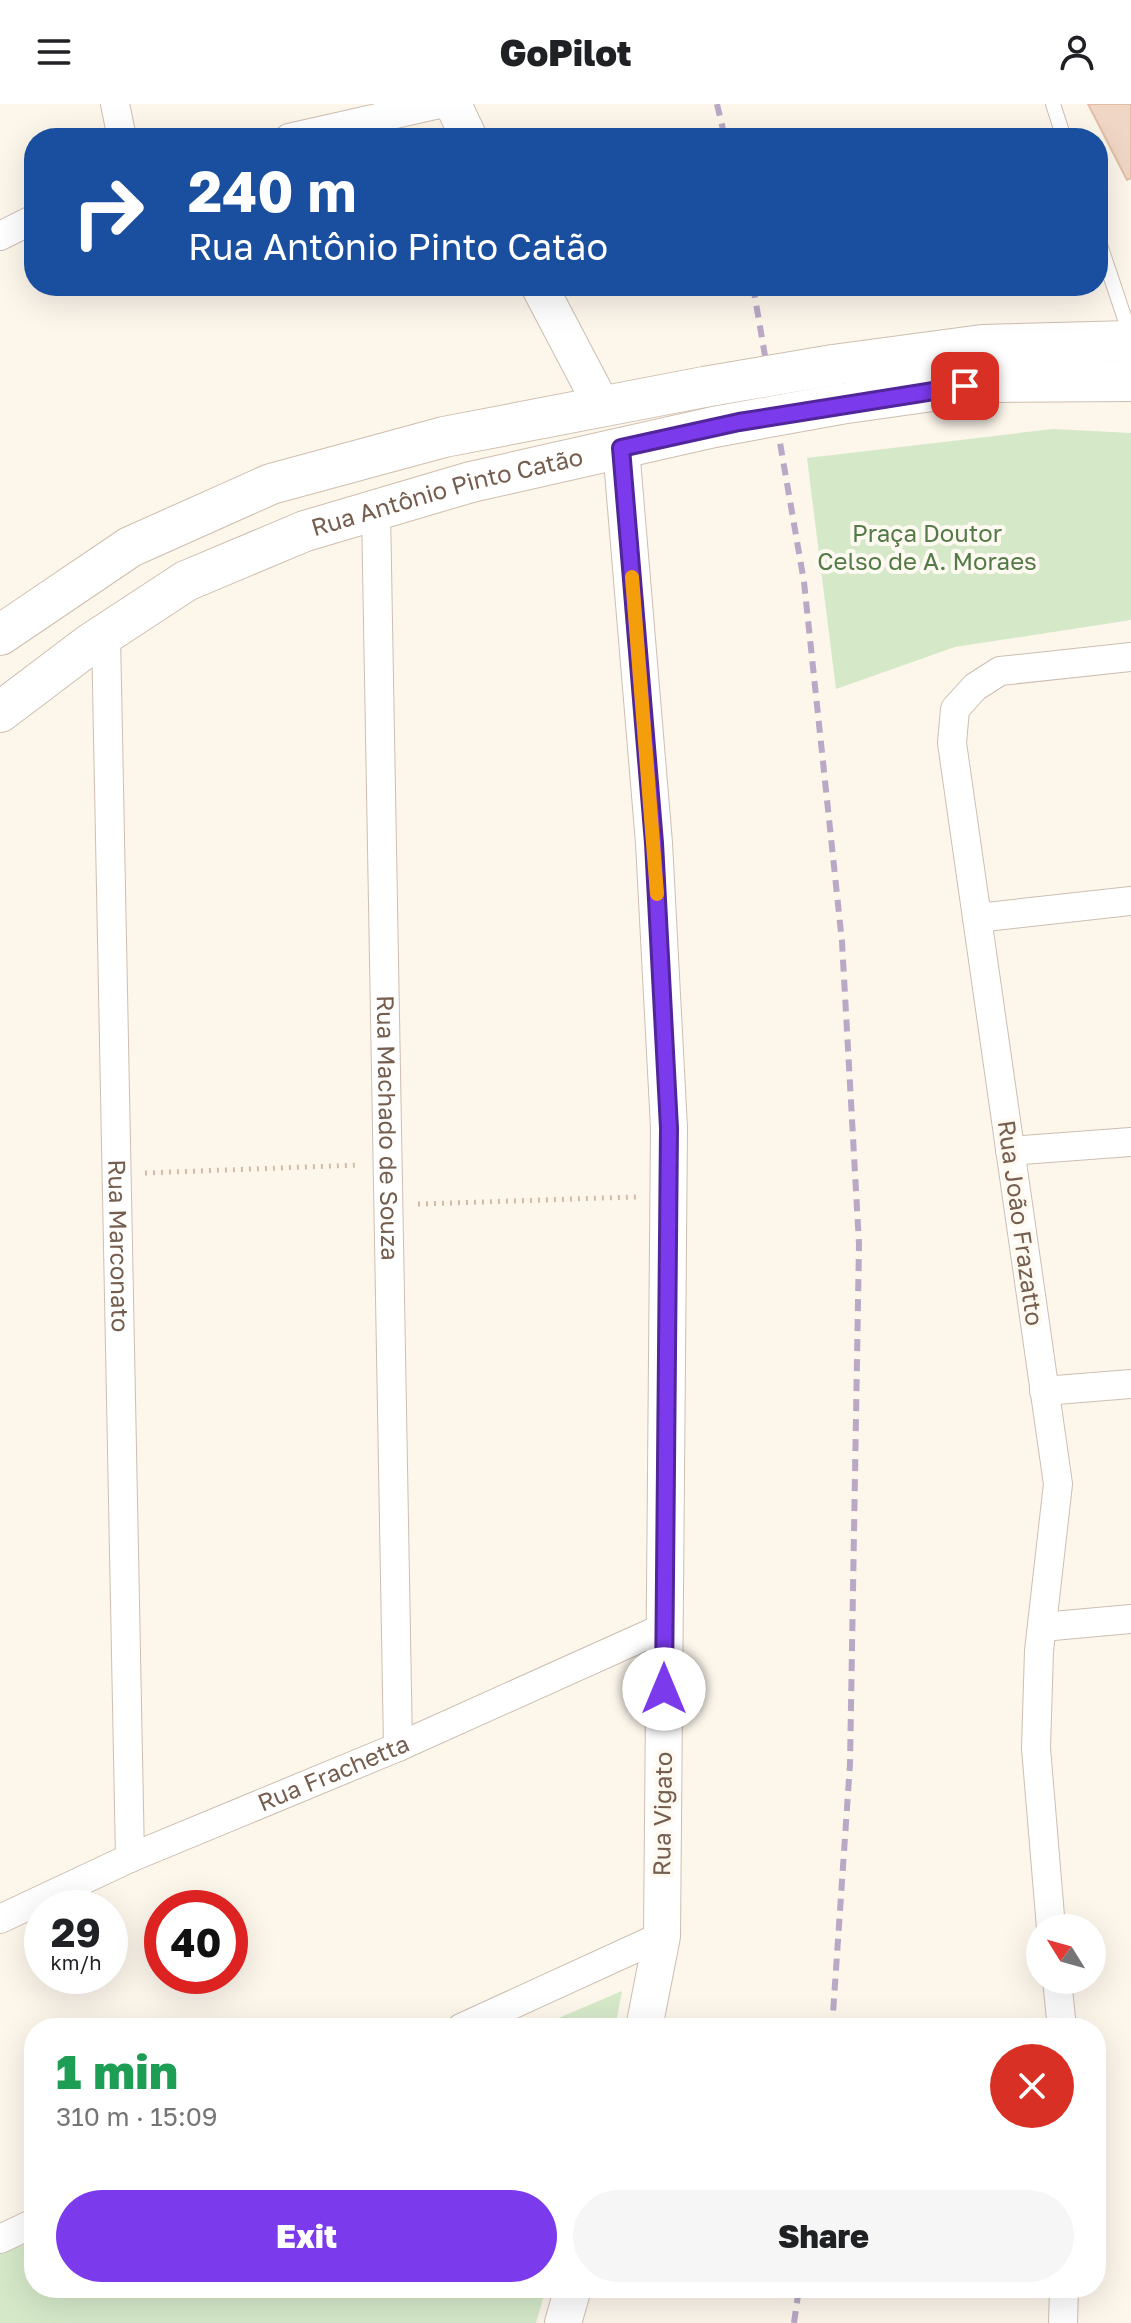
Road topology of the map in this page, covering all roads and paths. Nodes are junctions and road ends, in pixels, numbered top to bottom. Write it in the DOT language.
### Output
graph roads {
  1 [pos="115,104"];
  2 [pos="439,104"];
  3 [pos="453,104"];
  4 [pos="1053,104"];
  5 [pos="120,128"];
  6 [pos="333,128"];
  7 [pos="464,128"];
  8 [pos="1061,128"];
  9 [pos="24,224"];
  10 [pos="0,236"];
  11 [pos="1108,269"];
  12 [pos="544,296"];
  13 [pos="1131,339"];
  14 [pos="1131,381"];
  15 [pos="602,406"];
  16 [pos="621,448"];
  17 [pos="376,510"];
  18 [pos="106,634"];
  19 [pos="0,635"];
  20 [pos="1131,657"];
  21 [pos="0,712"];
  22 [pos="1131,901"];
  23 [pos="977,918"];
  24 [pos="1131,1142"];
  25 [pos="1010,1151"];
  26 [pos="388,1164"];
  27 [pos="115,1174"];
  28 [pos="669,1196"];
  29 [pos="389,1205"];
  30 [pos="1131,1384"];
  31 [pos="1044,1391"];
  32 [pos="1131,1619"];
  33 [pos="665,1627"];
  34 [pos="1042,1627"];
  35 [pos="398,1747"];
  36 [pos="130,1858"];
  37 [pos="1050,1914"];
  38 [pos="0,1919"];
  39 [pos="662,1936"];
  40 [pos="1058,1994"];
  41 [pos="483,2018"];
  42 [pos="646,2018"];
  43 [pos="1061,2018"];
  44 [pos="24,2228"];
  45 [pos="0,2239"];
  46 [pos="570,2298"];
  47 [pos="1064,2298"];
  48 [pos="563,2323"];
  49 [pos="1063,2323"];
  1 -- 5 [label="street"];
  2 -- 6 [label="street"];
  3 -- 7 [label="street"];
  4 -- 8 [label="lane"];
  9 -- 10 [label="street"];
  11 -- 13 [label="lane"];
  12 -- 15 [label="street"];
  13 -- 15 [label="main road, Rua Antônio Pinto Catão, bridge"];
  14 -- 16 [label="main road, Rua Antônio Pinto Catão, bridge"];
  15 -- 19 [label="main road, Rua Antônio Pinto Catão"];
  16 -- 17 [label="main road, Rua Antônio Pinto Catão"];
  16 -- 28 [label="street, Rua Vigato"];
  17 -- 18 [label="main road, Rua Antônio Pinto Catão"];
  17 -- 26 [label="street, Rua Machado de Souza"];
  18 -- 21 [label="main road, Rua Antônio Pinto Catão"];
  18 -- 27 [label="street, Rua Marconato"];
  20 -- 23 [label="street, Rua João Frazatto"];
  22 -- 23 [label="street"];
  23 -- 25 [label="street, Rua João Frazatto"];
  24 -- 25 [label="street"];
  25 -- 31 [label="street, Rua João Frazatto"];
  26 -- 27 [label="path"];
  26 -- 29 [label="street, Rua Machado de Souza"];
  27 -- 36 [label="street, Rua Marconato"];
  28 -- 29 [label="path"];
  28 -- 33 [label="street, Rua Vigato"];
  29 -- 35 [label="street, Rua Machado de Souza"];
  30 -- 31 [label="street"];
  31 -- 34 [label="street, Rua João Frazatto"];
  32 -- 34 [label="street"];
  33 -- 35 [label="street, Rua Frachetta"];
  33 -- 39 [label="street, Rua Vigato"];
  34 -- 37 [label="street, Rua João Frazatto"];
  35 -- 36 [label="street, Rua Frachetta"];
  36 -- 38 [label="street, Rua Frachetta"];
  39 -- 41 [label="street"];
  39 -- 42 [label="street, Rua Vigato"];
  40 -- 43 [label="street"];
  44 -- 45 [label="street"];
  46 -- 48 [label="street"];
  47 -- 49 [label="street"];
}
